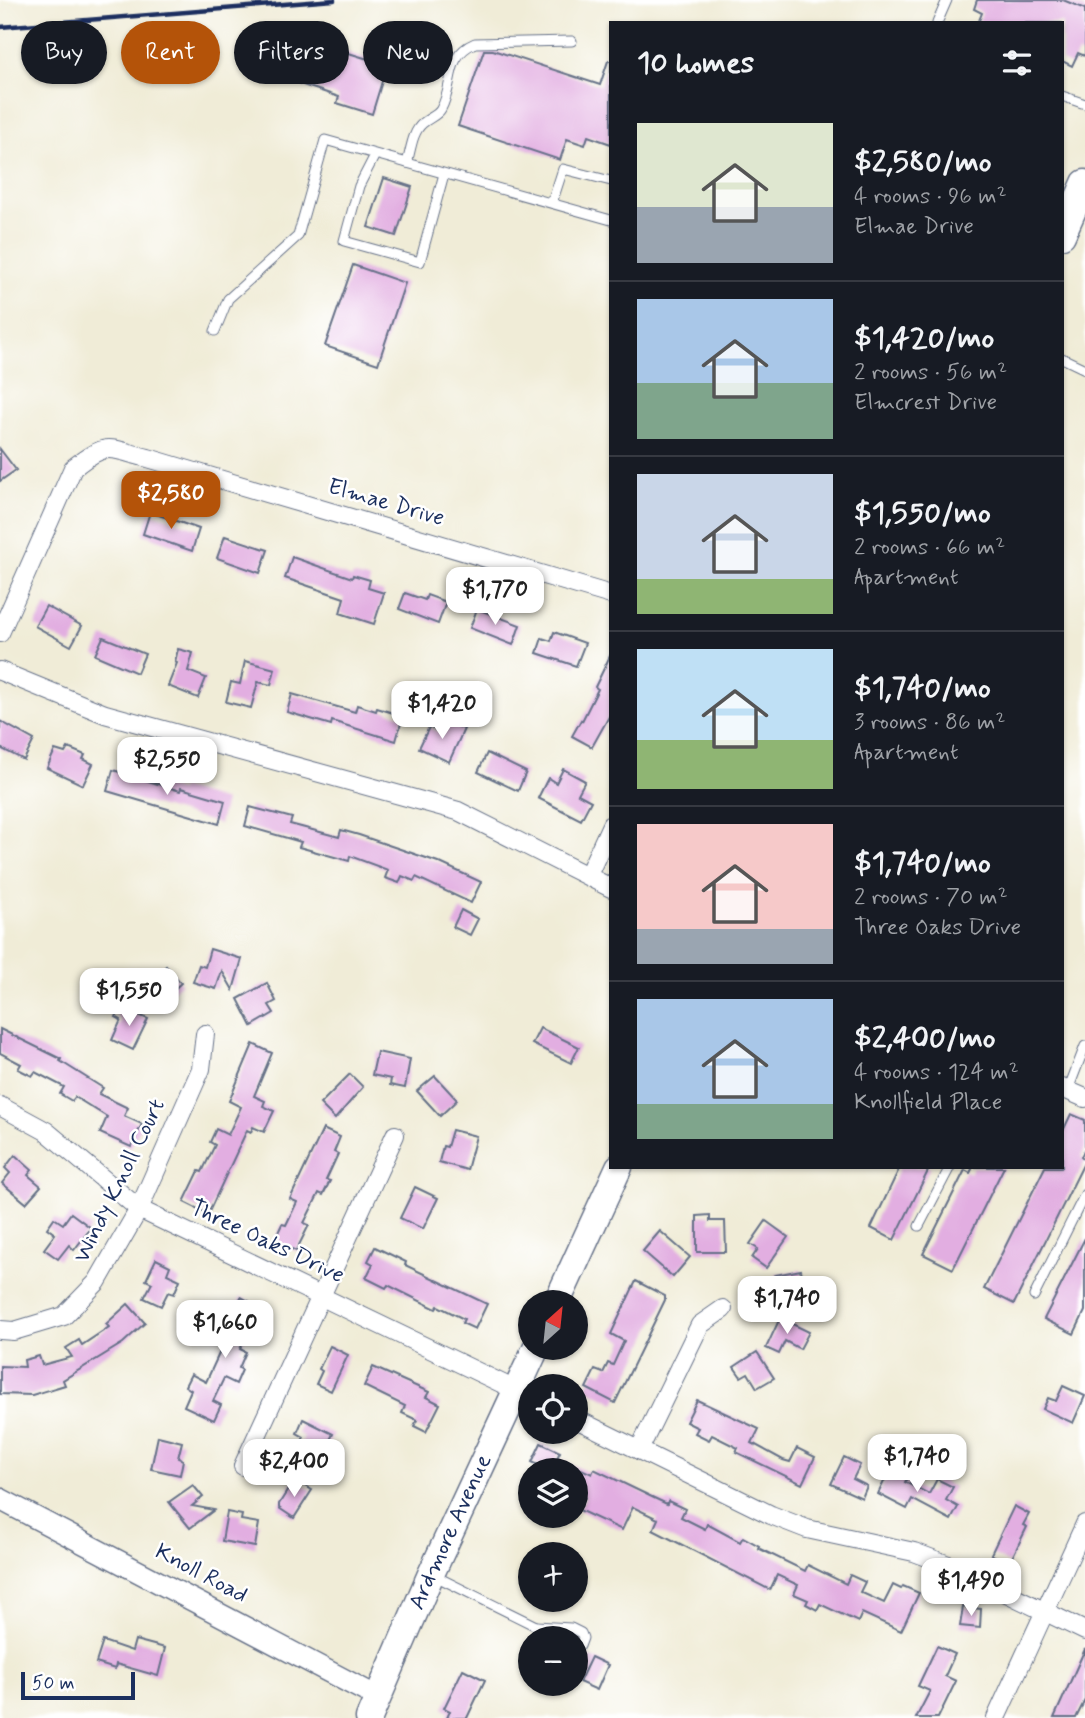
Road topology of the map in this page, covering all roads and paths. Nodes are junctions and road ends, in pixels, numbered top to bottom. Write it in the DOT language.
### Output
graph roads {
  1 [pos="947,0"];
  2 [pos="938,21"];
  3 [pos="572,41"];
  4 [pos="1064,97"];
  5 [pos="1085,104"];
  6 [pos="375,155"];
  7 [pos="407,163"];
  8 [pos="444,174"];
  9 [pos="609,180"];
  10 [pos="1083,192"];
  11 [pos="552,203"];
  12 [pos="609,219"];
  13 [pos="1064,231"];
  14 [pos="215,331"];
  15 [pos="1064,359"];
  16 [pos="1085,369"];
  17 [pos="609,594"];
  18 [pos="0,633"];
  19 [pos="0,671"];
  20 [pos="609,829"];
  21 [pos="588,875"];
  22 [pos="609,887"];
  23 [pos="205,1034"];
  24 [pos="1085,1045"];
  25 [pos="1065,1089"];
  26 [pos="1085,1098"];
  27 [pos="0,1106"];
  28 [pos="395,1135"];
  29 [pos="619,1169"];
  30 [pos="949,1169"];
  31 [pos="1085,1194"];
  32 [pos="139,1209"];
  33 [pos="919,1226"];
  34 [pos="563,1290"];
  35 [pos="321,1295"];
  36 [pos="1034,1296"];
  37 [pos="723,1309"];
  38 [pos="0,1330"];
  39 [pos="518,1391"];
  40 [pos="518,1403"];
  41 [pos="588,1425"];
  42 [pos="639,1450"];
  43 [pos="243,1466"];
  44 [pos="0,1499"];
  45 [pos="1085,1524"];
  46 [pos="431,1574"];
  47 [pos="1044,1611"];
  48 [pos="536,1626"];
  49 [pos="1085,1631"];
  50 [pos="373,1707"];
  51 [pos="996,1718"];
  1 -- 2 [label="lane"];
  3 -- 7 [label="lane"];
  4 -- 5 [label="lane"];
  6 -- 7 [label="lane"];
  6 -- 8 [label="lane"];
  6 -- 14 [label="lane"];
  7 -- 8 [label="lane"];
  8 -- 11 [label="lane"];
  9 -- 11 [label="lane"];
  10 -- 13 [label="main road"];
  11 -- 12 [label="lane"];
  15 -- 16 [label="lane"];
  17 -- 18 [label="street, Elmae Drive"];
  19 -- 21 [label="street"];
  20 -- 21 [label="street"];
  21 -- 22 [label="street"];
  23 -- 32 [label="street, Windy Knoll Court"];
  24 -- 25 [label="lane"];
  25 -- 26 [label="street"];
  27 -- 32 [label="street, Three Oaks Drive"];
  28 -- 35 [label="street"];
  29 -- 34 [label="main road"];
  30 -- 33 [label="lane"];
  31 -- 36 [label="lane"];
  32 -- 35 [label="street, Three Oaks Drive"];
  32 -- 38 [label="street, Windy Knoll Court"];
  35 -- 39 [label="street, Three Oaks Drive"];
  35 -- 43 [label="street"];
  37 -- 42 [label="street"];
  40 -- 46 [label="main road, Ardmore Avenue"];
  41 -- 42 [label="street"];
  42 -- 47 [label="street"];
  44 -- 50 [label="street, Knoll Road"];
  45 -- 47 [label="street"];
  46 -- 48 [label="lane"];
  46 -- 50 [label="main road, Ardmore Avenue"];
  47 -- 49 [label="street"];
  47 -- 51 [label="street"];
}
